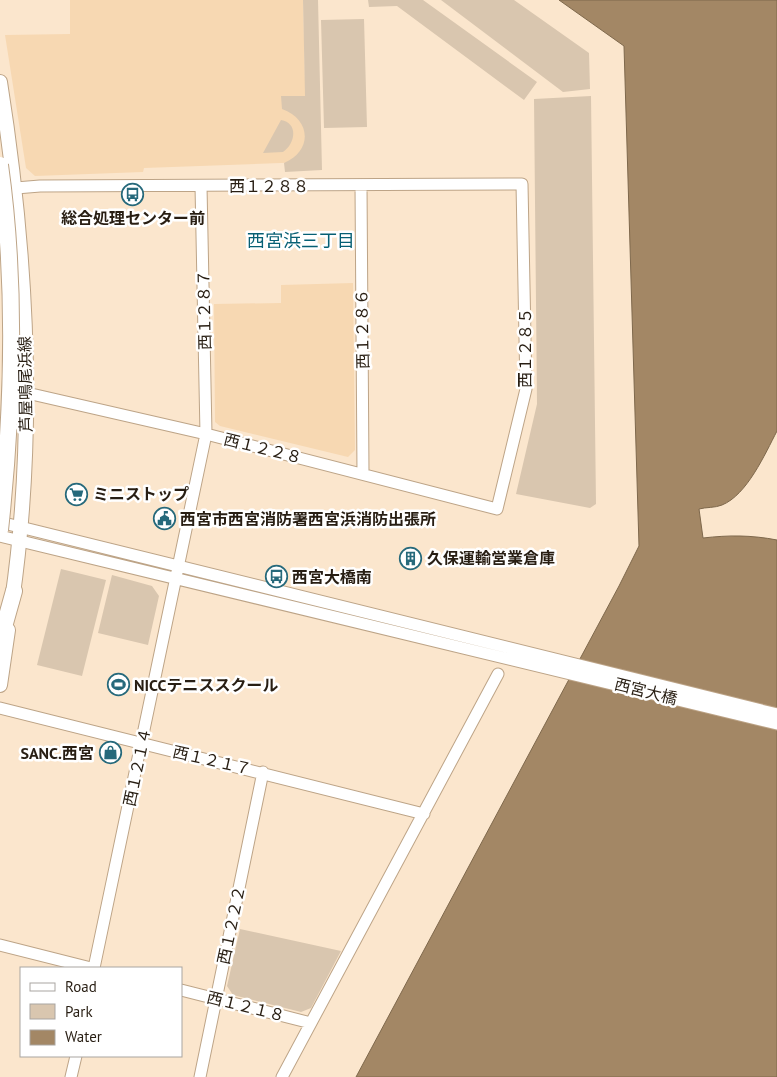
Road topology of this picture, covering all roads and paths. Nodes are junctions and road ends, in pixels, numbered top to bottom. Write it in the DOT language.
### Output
graph roads {
  1 [pos="0,82"];
  2 [pos="0,165"];
  3 [pos="522,184"];
  4 [pos="361,185"];
  5 [pos="202,186"];
  6 [pos="16,188"];
  7 [pos="0,190"];
  8 [pos="27,393"];
  9 [pos="206,434"];
  10 [pos="363,473"];
  11 [pos="497,509"];
  12 [pos="0,522"];
  13 [pos="0,530"];
  14 [pos="21,534"];
  15 [pos="0,536"];
  16 [pos="179,566"];
  17 [pos="176,579"];
  18 [pos="14,591"];
  19 [pos="0,641"];
  20 [pos="515,654"];
  21 [pos="498,674"];
  22 [pos="0,686"];
  23 [pos="0,708"];
  24 [pos="777,714"];
  25 [pos="777,724"];
  26 [pos="142,744"];
  27 [pos="263,772"];
  28 [pos="424,814"];
  29 [pos="0,946"];
  30 [pos="89,967"];
  31 [pos="93,967"];
  32 [pos="182,990"];
  33 [pos="216,998"];
  34 [pos="311,1023"];
  35 [pos="76,1057"];
  36 [pos="71,1077"];
  37 [pos="200,1077"];
  38 [pos="282,1077"];
  1 -- 6 [label="main road, 芦屋鳴尾浜線"];
  2 -- 13 [label="highway, bridge"];
  3 -- 4 [label="street, 西１２８８"];
  3 -- 11 [label="street, 西１２８５"];
  4 -- 5 [label="street, 西１２８８"];
  4 -- 10 [label="street, 西１２８６"];
  5 -- 6 [label="street, 西１２８８"];
  5 -- 9 [label="street, 西１２８７"];
  6 -- 7 [label="main road"];
  6 -- 8 [label="main road, 芦屋鳴尾浜線"];
  8 -- 9 [label="street, 西１２２８"];
  8 -- 14 [label="main road, 芦屋鳴尾浜線"];
  9 -- 10 [label="street, 西１２２８"];
  9 -- 16 [label="street, 西１２８７"];
  10 -- 11 [label="street, 西１２２８"];
  12 -- 14 [label="street"];
  14 -- 15 [label="street"];
  14 -- 16 [label="street"];
  14 -- 17 [label="street"];
  14 -- 18 [label="main road, 芦屋鳴尾浜線"];
  16 -- 17 [label="street, 西１２１４"];
  16 -- 20 [label="street"];
  17 -- 20 [label="street"];
  17 -- 26 [label="street, 西１２１４"];
  18 -- 19 [label="highway"];
  18 -- 22 [label="main road, 芦屋鳴尾浜線"];
  20 -- 24 [label="street, 西宮大橋"];
  20 -- 25 [label="street, 西宮大橋"];
  21 -- 28 [label="street"];
  23 -- 26 [label="street, 西１２１７"];
  26 -- 27 [label="street, 西１２１７"];
  26 -- 31 [label="street, 西１２１４"];
  27 -- 28 [label="street, 西１２１７"];
  27 -- 33 [label="street, 西１２２２"];
  28 -- 34 [label="street"];
  29 -- 30 [label="street"];
  32 -- 33 [label="street, 西１２１８"];
  33 -- 34 [label="street, 西１２１８"];
  33 -- 37 [label="street, 西１２２２"];
  34 -- 38 [label="street"];
  35 -- 36 [label="street"];
}
